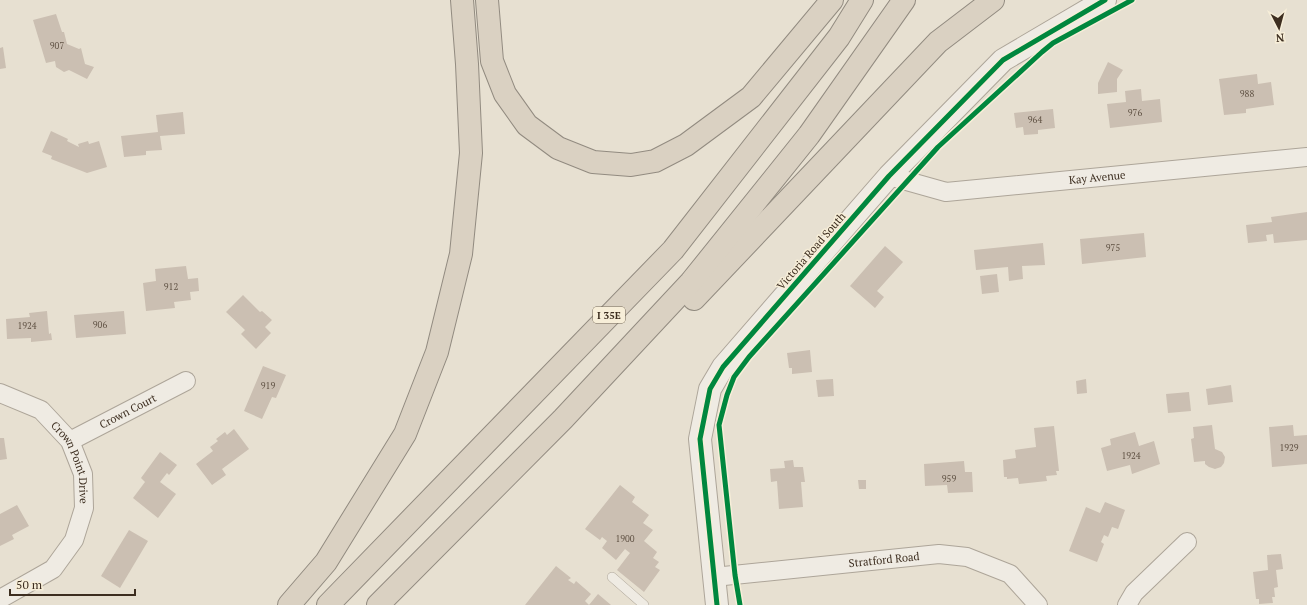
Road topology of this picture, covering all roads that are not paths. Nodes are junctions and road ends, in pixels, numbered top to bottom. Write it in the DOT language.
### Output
graph roads {
  1 [pos="462,0"];
  2 [pos="487,0"];
  3 [pos="832,0"];
  4 [pos="862,0"];
  5 [pos="904,0"];
  6 [pos="993,0"];
  7 [pos="1105,0"];
  8 [pos="1307,156"];
  9 [pos="889,176"];
  10 [pos="186,381"];
  11 [pos="0,393"];
  12 [pos="563,419"];
  13 [pos="70,441"];
  14 [pos="1187,542"];
  15 [pos="612,577"];
  16 [pos="714,577"];
  17 [pos="0,599"];
  18 [pos="289,605"];
  19 [pos="328,605"];
  20 [pos="378,605"];
  21 [pos="644,605"];
  22 [pos="717,605"];
  23 [pos="1038,605"];
  24 [pos="1127,605"];
  1 -- 18 [label="highway"];
  2 -- 3 [label="highway"];
  4 -- 19 [label="highway, I 35E"];
  5 -- 12 [label="highway"];
  6 -- 12 [label="highway"];
  7 -- 9 [label="street, Victoria Road South"];
  8 -- 9 [label="street, Kay Avenue"];
  9 -- 16 [label="street, Victoria Road South"];
  10 -- 13 [label="street, Crown Court"];
  11 -- 13 [label="street, Crown Point Drive"];
  12 -- 20 [label="highway"];
  13 -- 17 [label="street, Crown Point Drive"];
  14 -- 24 [label="street"];
  15 -- 21 [label="lane"];
  16 -- 22 [label="street, Victoria Road South"];
  16 -- 23 [label="street, Stratford Road"];
}
